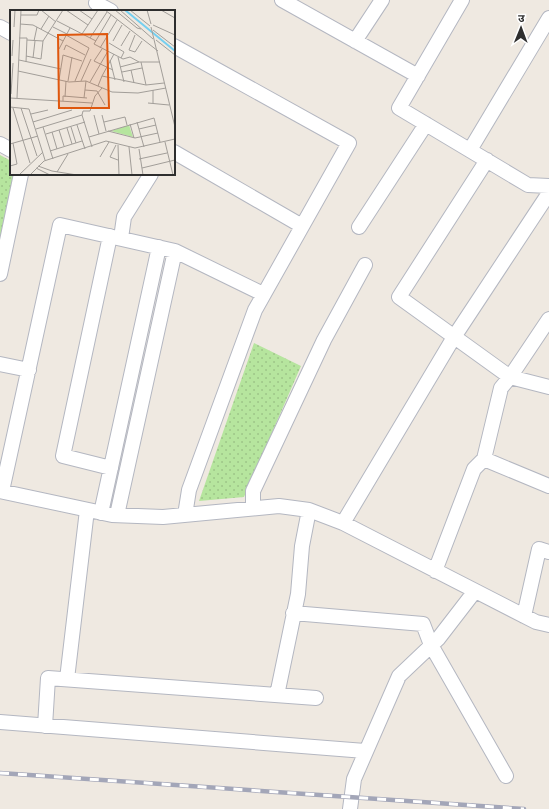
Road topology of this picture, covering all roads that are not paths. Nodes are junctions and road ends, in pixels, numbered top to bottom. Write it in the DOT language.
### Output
graph roads {
  1 [pos="282,0"];
  2 [pos="382,0"];
  3 [pos="462,0"];
  4 [pos="94,5"];
  5 [pos="108,10"];
  6 [pos="549,18"];
  7 [pos="0,27"];
  8 [pos="10,32"];
  9 [pos="355,41"];
  10 [pos="175,47"];
  11 [pos="418,76"];
  12 [pos="426,124"];
  13 [pos="0,144"];
  14 [pos="10,149"];
  15 [pos="470,150"];
  16 [pos="175,153"];
  17 [pos="487,160"];
  18 [pos="21,175"];
  19 [pos="150,175"];
  20 [pos="549,186"];
  21 [pos="549,193"];
  22 [pos="302,226"];
  23 [pos="358,227"];
  24 [pos="116,237"];
  25 [pos="159,247"];
  26 [pos="175,251"];
  27 [pos="366,265"];
  28 [pos="1,267"];
  29 [pos="263,294"];
  30 [pos="549,319"];
  31 [pos="454,337"];
  32 [pos="0,364"];
  33 [pos="29,370"];
  34 [pos="510,377"];
  35 [pos="549,387"];
  36 [pos="484,459"];
  37 [pos="111,468"];
  38 [pos="549,486"];
  39 [pos="1,491"];
  40 [pos="253,508"];
  41 [pos="87,510"];
  42 [pos="309,510"];
  43 [pos="101,512"];
  44 [pos="118,515"];
  45 [pos="185,515"];
  46 [pos="343,523"];
  47 [pos="549,552"];
  48 [pos="435,571"];
  49 [pos="474,591"];
  50 [pos="293,613"];
  51 [pos="524,616"];
  52 [pos="549,625"];
  53 [pos="431,645"];
  54 [pos="67,679"];
  55 [pos="277,695"];
  56 [pos="316,698"];
  57 [pos="0,722"];
  58 [pos="45,726"];
  59 [pos="365,751"];
  60 [pos="506,776"];
  61 [pos="350,809"];
  1 -- 9 [label="street"];
  2 -- 9 [label="street"];
  3 -- 11 [label="street"];
  4 -- 5 [label="street"];
  6 -- 15 [label="street"];
  7 -- 8 [label="street"];
  9 -- 11 [label="street"];
  10 -- 22 [label="street"];
  11 -- 12 [label="street"];
  12 -- 15 [label="street"];
  12 -- 23 [label="street"];
  13 -- 14 [label="street"];
  15 -- 17 [label="street"];
  16 -- 22 [label="street"];
  17 -- 20 [label="street"];
  17 -- 31 [label="street"];
  18 -- 28 [label="street"];
  19 -- 24 [label="street"];
  21 -- 31 [label="street"];
  22 -- 29 [label="street"];
  24 -- 25 [label="street"];
  24 -- 33 [label="street"];
  24 -- 37 [label="street"];
  25 -- 26 [label="street"];
  25 -- 37 [label="street"];
  26 -- 29 [label="street"];
  26 -- 44 [label="street"];
  27 -- 40 [label="street"];
  29 -- 45 [label="street"];
  30 -- 34 [label="street"];
  31 -- 34 [label="street"];
  31 -- 46 [label="street"];
  32 -- 33 [label="street"];
  33 -- 39 [label="street"];
  34 -- 35 [label="street"];
  34 -- 36 [label="street"];
  36 -- 38 [label="street"];
  36 -- 48 [label="street"];
  37 -- 43 [label="street"];
  39 -- 41 [label="street"];
  40 -- 42 [label="street"];
  40 -- 45 [label="street"];
  41 -- 43 [label="street"];
  41 -- 54 [label="street"];
  42 -- 46 [label="street"];
  42 -- 50 [label="street"];
  43 -- 44 [label="street"];
  44 -- 45 [label="street"];
  46 -- 48 [label="street"];
  47 -- 51 [label="street"];
  48 -- 49 [label="street"];
  49 -- 51 [label="street"];
  49 -- 53 [label="street"];
  50 -- 53 [label="street"];
  50 -- 55 [label="street"];
  51 -- 52 [label="street"];
  53 -- 59 [label="street"];
  53 -- 60 [label="street"];
  54 -- 55 [label="street"];
  54 -- 58 [label="street"];
  55 -- 56 [label="street"];
  57 -- 58 [label="street"];
  58 -- 59 [label="street"];
  59 -- 61 [label="street"];
}
